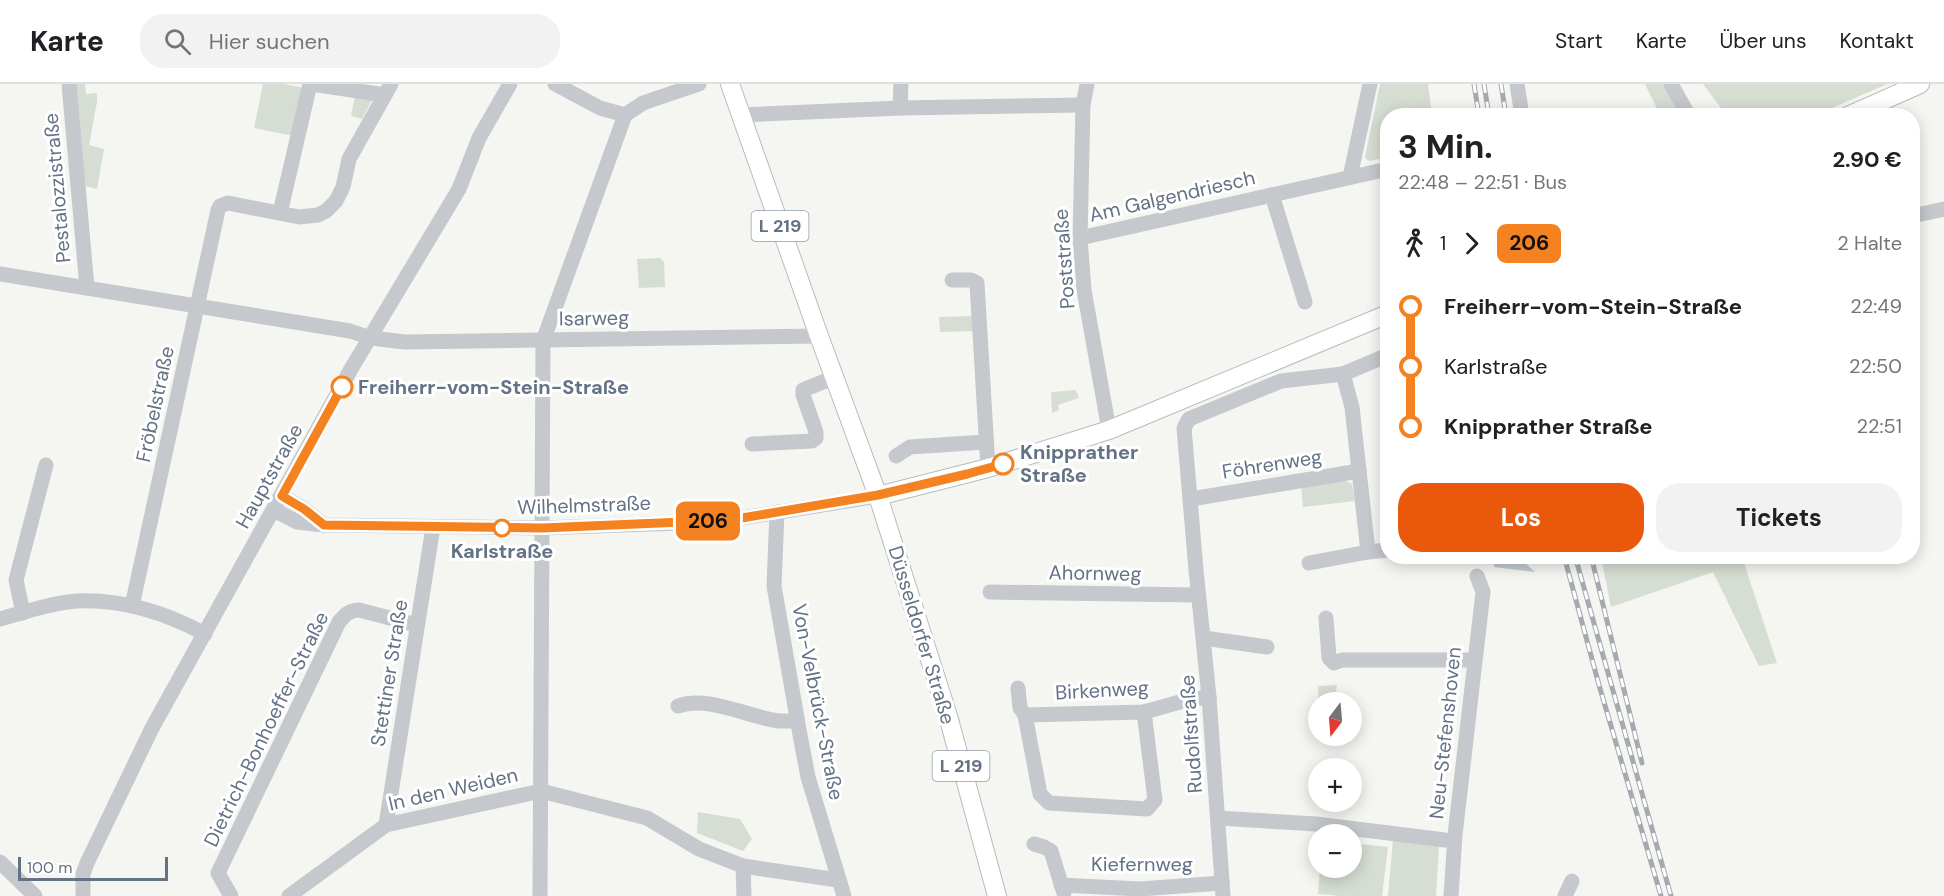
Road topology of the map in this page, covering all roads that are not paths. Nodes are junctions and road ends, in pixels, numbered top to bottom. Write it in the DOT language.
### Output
graph roads {
  1 [pos="69,84"];
  2 [pos="311,84"];
  3 [pos="510,84"];
  4 [pos="555,84"];
  5 [pos="699,84"];
  6 [pos="730,84"];
  7 [pos="902,84"];
  8 [pos="1087,84"];
  9 [pos="1370,84"];
  10 [pos="1517,84"];
  11 [pos="1671,84"];
  12 [pos="1920,84"];
  13 [pos="388,90"];
  14 [pos="1083,105"];
  15 [pos="900,108"];
  16 [pos="1521,108"];
  17 [pos="1684,108"];
  18 [pos="1866,108"];
  19 [pos="625,115"];
  20 [pos="742,116"];
  21 [pos="1380,171"];
  22 [pos="1350,177"];
  23 [pos="1272,195"];
  24 [pos="1944,209"];
  25 [pos="280,213"];
  26 [pos="1920,214"];
  27 [pos="1080,238"];
  28 [pos="0,274"];
  29 [pos="952,280"];
  30 [pos="87,288"];
  31 [pos="1305,302"];
  32 [pos="197,306"];
  33 [pos="1380,317"];
  34 [pos="819,336"];
  35 [pos="371,338"];
  36 [pos="543,340"];
  37 [pos="1380,358"];
  38 [pos="1343,374"];
  39 [pos="835,377"];
  40 [pos="1109,430"];
  41 [pos="986,442"];
  42 [pos="752,444"];
  43 [pos="896,456"];
  44 [pos="46,465"];
  45 [pos="988,468"];
  46 [pos="1359,471"];
  47 [pos="878,495"];
  48 [pos="282,496"];
  49 [pos="1191,499"];
  50 [pos="274,510"];
  51 [pos="777,512"];
  52 [pos="324,525"];
  53 [pos="433,527"];
  54 [pos="542,528"];
  55 [pos="1380,551"];
  56 [pos="1368,552"];
  57 [pos="1309,563"];
  58 [pos="1477,576"];
  59 [pos="990,592"];
  60 [pos="1198,595"];
  61 [pos="132,606"];
  62 [pos="23,613"];
  63 [pos="1326,618"];
  64 [pos="0,619"];
  65 [pos="417,625"];
  66 [pos="205,634"];
  67 [pos="1204,638"];
  68 [pos="1267,647"];
  69 [pos="1474,660"];
  70 [pos="1018,688"];
  71 [pos="1209,697"];
  72 [pos="678,706"];
  73 [pos="1144,712"];
  74 [pos="1025,715"];
  75 [pos="797,721"];
  76 [pos="542,791"];
  77 [pos="1218,818"];
  78 [pos="386,825"];
  79 [pos="1445,840"];
  80 [pos="1034,844"];
  81 [pos="0,862"];
  82 [pos="743,866"];
  83 [pos="838,880"];
  84 [pos="1572,881"];
  85 [pos="1223,889"];
  86 [pos="1063,890"];
  87 [pos="35,896"];
  88 [pos="83,896"];
  89 [pos="231,896"];
  90 [pos="289,896"];
  91 [pos="540,896"];
  92 [pos="744,896"];
  93 [pos="844,896"];
  94 [pos="997,896"];
  95 [pos="1451,896"];
  96 [pos="1564,896"];
  1 -- 30 [label="street, Pestalozzistraße"];
  2 -- 13 [label="street"];
  2 -- 25 [label="street"];
  3 -- 35 [label="street, Hauptstraße"];
  4 -- 19 [label="street"];
  5 -- 19 [label="street"];
  6 -- 20 [label="main road, Düsseldorfer Straße / L 219"];
  7 -- 15 [label="street"];
  8 -- 14 [label="street, Poststraße"];
  9 -- 22 [label="street"];
  10 -- 16 [label="street"];
  11 -- 17 [label="street"];
  12 -- 18 [label="main road"];
  13 -- 25 [label="street"];
  14 -- 15 [label="street"];
  14 -- 27 [label="street, Poststraße"];
  15 -- 20 [label="street"];
  19 -- 36 [label="street"];
  20 -- 34 [label="main road, Düsseldorfer Straße / L 219"];
  21 -- 22 [label="street, Am Galgendriesch"];
  22 -- 23 [label="street, Am Galgendriesch"];
  23 -- 27 [label="street, Am Galgendriesch"];
  23 -- 31 [label="street, Am Galgendriesch"];
  24 -- 26 [label="street"];
  25 -- 32 [label="street, Fröbelstraße"];
  27 -- 40 [label="street, Poststraße"];
  28 -- 30 [label="street"];
  29 -- 41 [label="street"];
  30 -- 32 [label="street"];
  32 -- 35 [label="street"];
  32 -- 61 [label="street, Fröbelstraße"];
  33 -- 40 [label="main road"];
  34 -- 36 [label="street, Isarweg"];
  34 -- 39 [label="main road, Düsseldorfer Straße / L 219"];
  35 -- 36 [label="street, Isarweg"];
  35 -- 48 [label="street, Hauptstraße"];
  36 -- 54 [label="street"];
  37 -- 38 [label="street, Rudolfstraße"];
  38 -- 46 [label="street"];
  38 -- 49 [label="street, Rudolfstraße"];
  39 -- 42 [label="street"];
  39 -- 47 [label="main road, Düsseldorfer Straße / L 219"];
  40 -- 45 [label="main road"];
  41 -- 43 [label="street"];
  41 -- 45 [label="street"];
  44 -- 62 [label="street"];
  45 -- 47 [label="main road"];
  46 -- 49 [label="street, Föhrenweg"];
  46 -- 56 [label="street"];
  47 -- 51 [label="street, Wilhelmstraße"];
  47 -- 94 [label="main road, Düsseldorfer Straße / L 219"];
  48 -- 50 [label="street, Hauptstraße"];
  48 -- 52 [label="street"];
  49 -- 60 [label="street, Rudolfstraße"];
  50 -- 52 [label="street, Wilhelmstraße"];
  50 -- 66 [label="street, Hauptstraße"];
  51 -- 54 [label="street, Wilhelmstraße"];
  51 -- 75 [label="street, Von-Velbrück-Straße"];
  52 -- 53 [label="street, Wilhelmstraße"];
  53 -- 54 [label="street, Wilhelmstraße"];
  53 -- 65 [label="street, Stettiner Straße"];
  54 -- 76 [label="street"];
  55 -- 56 [label="street"];
  56 -- 57 [label="street"];
  58 -- 69 [label="street, Neu-Stefenshoven"];
  59 -- 60 [label="street, Ahornweg"];
  60 -- 67 [label="street, Rudolfstraße"];
  61 -- 62 [label="street"];
  61 -- 66 [label="street"];
  62 -- 64 [label="street"];
  63 -- 69 [label="street"];
  65 -- 78 [label="street, Stettiner Straße"];
  65 -- 89 [label="street, Dietrich-Bonhoeffer-Straße"];
  66 -- 88 [label="street, Hauptstraße"];
  67 -- 68 [label="street"];
  67 -- 71 [label="street, Rudolfstraße"];
  69 -- 95 [label="street, Neu-Stefenshoven"];
  70 -- 74 [label="street"];
  71 -- 73 [label="street, Birkenweg"];
  71 -- 77 [label="street, Rudolfstraße"];
  72 -- 75 [label="street"];
  73 -- 74 [label="street, Birkenweg"];
  73 -- 74 [label="street"];
  75 -- 83 [label="street, Von-Velbrück-Straße"];
  76 -- 78 [label="street, In den Weiden"];
  76 -- 82 [label="street"];
  76 -- 91 [label="street"];
  77 -- 79 [label="street"];
  77 -- 85 [label="street, Rudolfstraße"];
  78 -- 90 [label="street, In den Weiden"];
  80 -- 86 [label="street, Kiefernweg"];
  81 -- 87 [label="street"];
  82 -- 83 [label="street"];
  82 -- 92 [label="street"];
  83 -- 93 [label="street, Von-Velbrück-Straße"];
  84 -- 96 [label="street"];
  85 -- 86 [label="street, Kiefernweg"];
}
